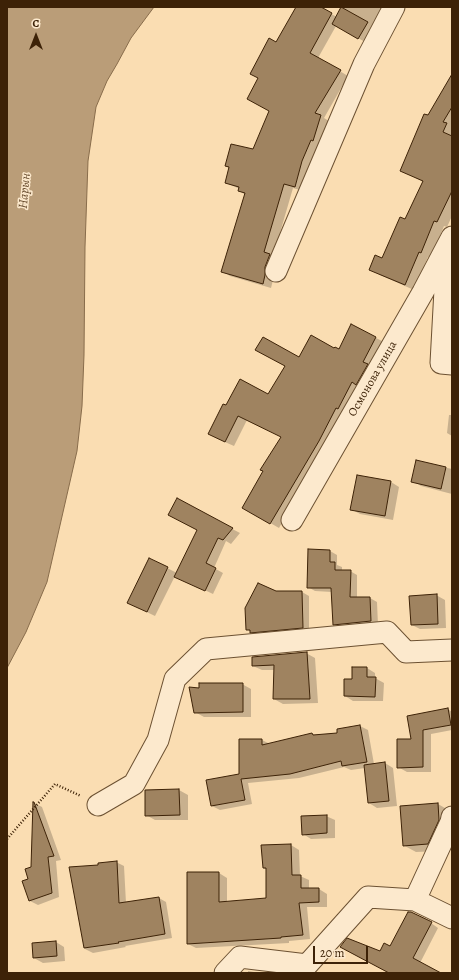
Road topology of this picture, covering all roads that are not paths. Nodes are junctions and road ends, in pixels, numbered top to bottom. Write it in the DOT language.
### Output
graph roads {
  1 [pos="394,7"];
  2 [pos="450,241"];
  3 [pos="276,271"];
  4 [pos="452,364"];
  5 [pos="292,520"];
  6 [pos="452,650"];
  7 [pos="98,804"];
  8 [pos="452,817"];
  9 [pos="415,900"];
  10 [pos="452,918"];
  11 [pos="225,973"];
  1 -- 3 [label="street"];
  2 -- 4 [label="street"];
  2 -- 5 [label="street, Осмонова улица"];
  6 -- 7 [label="street"];
  8 -- 9 [label="street"];
  9 -- 10 [label="street"];
  9 -- 11 [label="street"];
}
